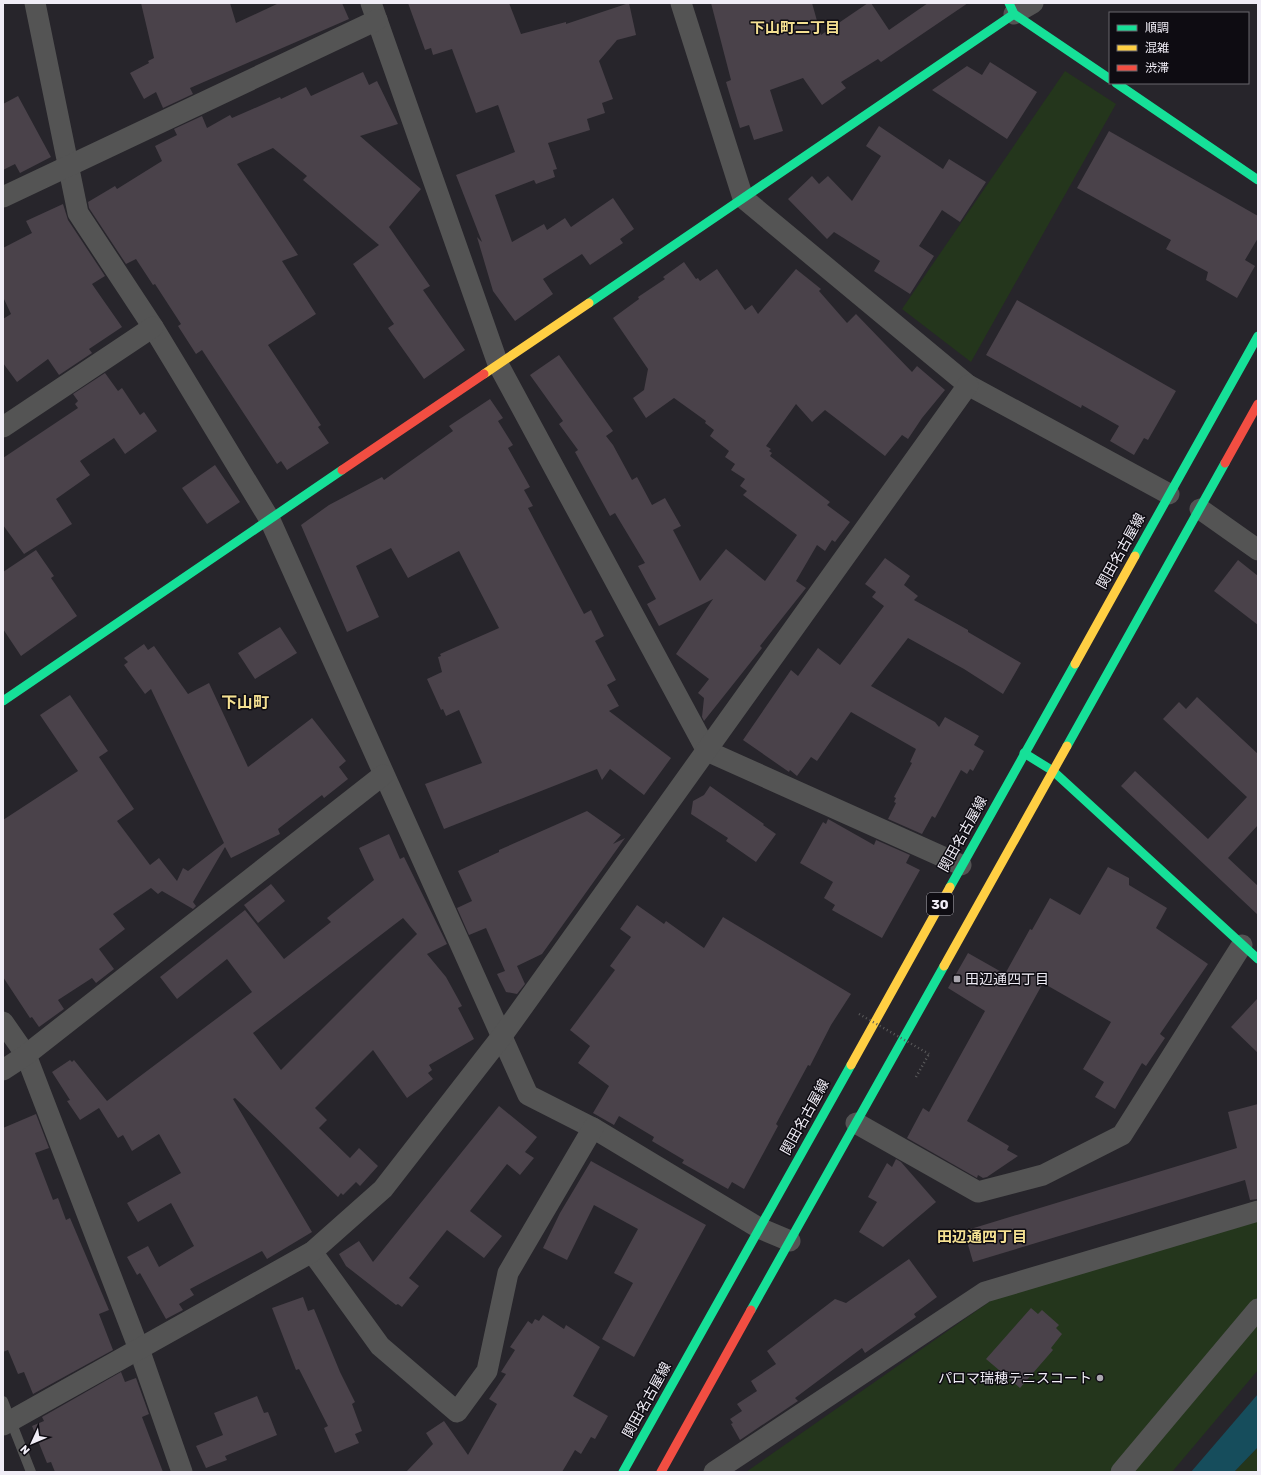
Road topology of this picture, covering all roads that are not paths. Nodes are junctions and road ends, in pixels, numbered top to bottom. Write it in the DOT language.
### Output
graph roads {
  1 [pos="35,3"];
  2 [pos="681,3"];
  3 [pos="1033,3"];
  4 [pos="1011,8"];
  5 [pos="374,12"];
  6 [pos="1109,78"];
  7 [pos="1117,84"];
  8 [pos="70,167"];
  9 [pos="1258,180"];
  10 [pos="3,197"];
  11 [pos="743,198"];
  12 [pos="153,327"];
  13 [pos="1258,336"];
  14 [pos="498,364"];
  15 [pos="968,385"];
  16 [pos="1258,404"];
  17 [pos="3,427"];
  18 [pos="1169,494"];
  19 [pos="1200,509"];
  20 [pos="270,520"];
  21 [pos="1258,550"];
  22 [pos="3,701"];
  23 [pos="707,751"];
  24 [pos="1024,752"];
  25 [pos="1053,771"];
  26 [pos="383,775"];
  27 [pos="962,865"];
  28 [pos="1242,945"];
  29 [pos="1258,959"];
  30 [pos="3,1022"];
  31 [pos="502,1036"];
  32 [pos="26,1055"];
  33 [pos="3,1070"];
  34 [pos="856,1123"];
  35 [pos="593,1128"];
  36 [pos="1258,1211"];
  37 [pos="759,1228"];
  38 [pos="790,1241"];
  39 [pos="312,1252"];
  40 [pos="1258,1309"];
  41 [pos="139,1349"];
  42 [pos="3,1401"];
  43 [pos="7,1423"];
  44 [pos="30,1472"];
  45 [pos="182,1472"];
  46 [pos="623,1472"];
  47 [pos="661,1472"];
  48 [pos="714,1472"];
  49 [pos="1121,1472"];
  1 -- 8 [label="street"];
  2 -- 11 [label="street"];
  3 -- 4 [label="street"];
  4 -- 6 [label="main road"];
  4 -- 11 [label="main road"];
  5 -- 8 [label="street"];
  5 -- 14 [label="street"];
  7 -- 9 [label="main road"];
  8 -- 10 [label="street"];
  8 -- 12 [label="street"];
  11 -- 14 [label="main road"];
  11 -- 15 [label="street"];
  12 -- 17 [label="street"];
  12 -- 20 [label="street"];
  13 -- 18 [label="main road, 関田名古屋線 / 30"];
  14 -- 20 [label="main road"];
  14 -- 23 [label="street"];
  15 -- 18 [label="street"];
  15 -- 23 [label="street"];
  16 -- 19 [label="main road, 30"];
  18 -- 24 [label="main road, 関田名古屋線 / 30"];
  19 -- 21 [label="street"];
  19 -- 25 [label="main road, 30"];
  20 -- 22 [label="main road"];
  20 -- 26 [label="street"];
  23 -- 27 [label="street"];
  23 -- 31 [label="street"];
  24 -- 25 [label="main road"];
  24 -- 27 [label="main road, 関田名古屋線 / 30"];
  25 -- 28 [label="main road"];
  25 -- 34 [label="main road, 30"];
  26 -- 31 [label="street"];
  26 -- 32 [label="street"];
  27 -- 37 [label="main road, 関田名古屋線 / 30"];
  28 -- 29 [label="main road"];
  28 -- 34 [label="street"];
  30 -- 32 [label="street"];
  31 -- 35 [label="street"];
  31 -- 39 [label="street"];
  32 -- 33 [label="street"];
  32 -- 41 [label="street"];
  34 -- 38 [label="main road, 30"];
  35 -- 37 [label="street"];
  35 -- 39 [label="street"];
  36 -- 48 [label="street"];
  37 -- 38 [label="street"];
  37 -- 46 [label="main road, 関田名古屋線 / 30"];
  38 -- 47 [label="main road, 30"];
  39 -- 41 [label="street"];
  40 -- 49 [label="street"];
  41 -- 43 [label="street"];
  41 -- 45 [label="street"];
  42 -- 43 [label="lane"];
  43 -- 44 [label="lane"];
}
